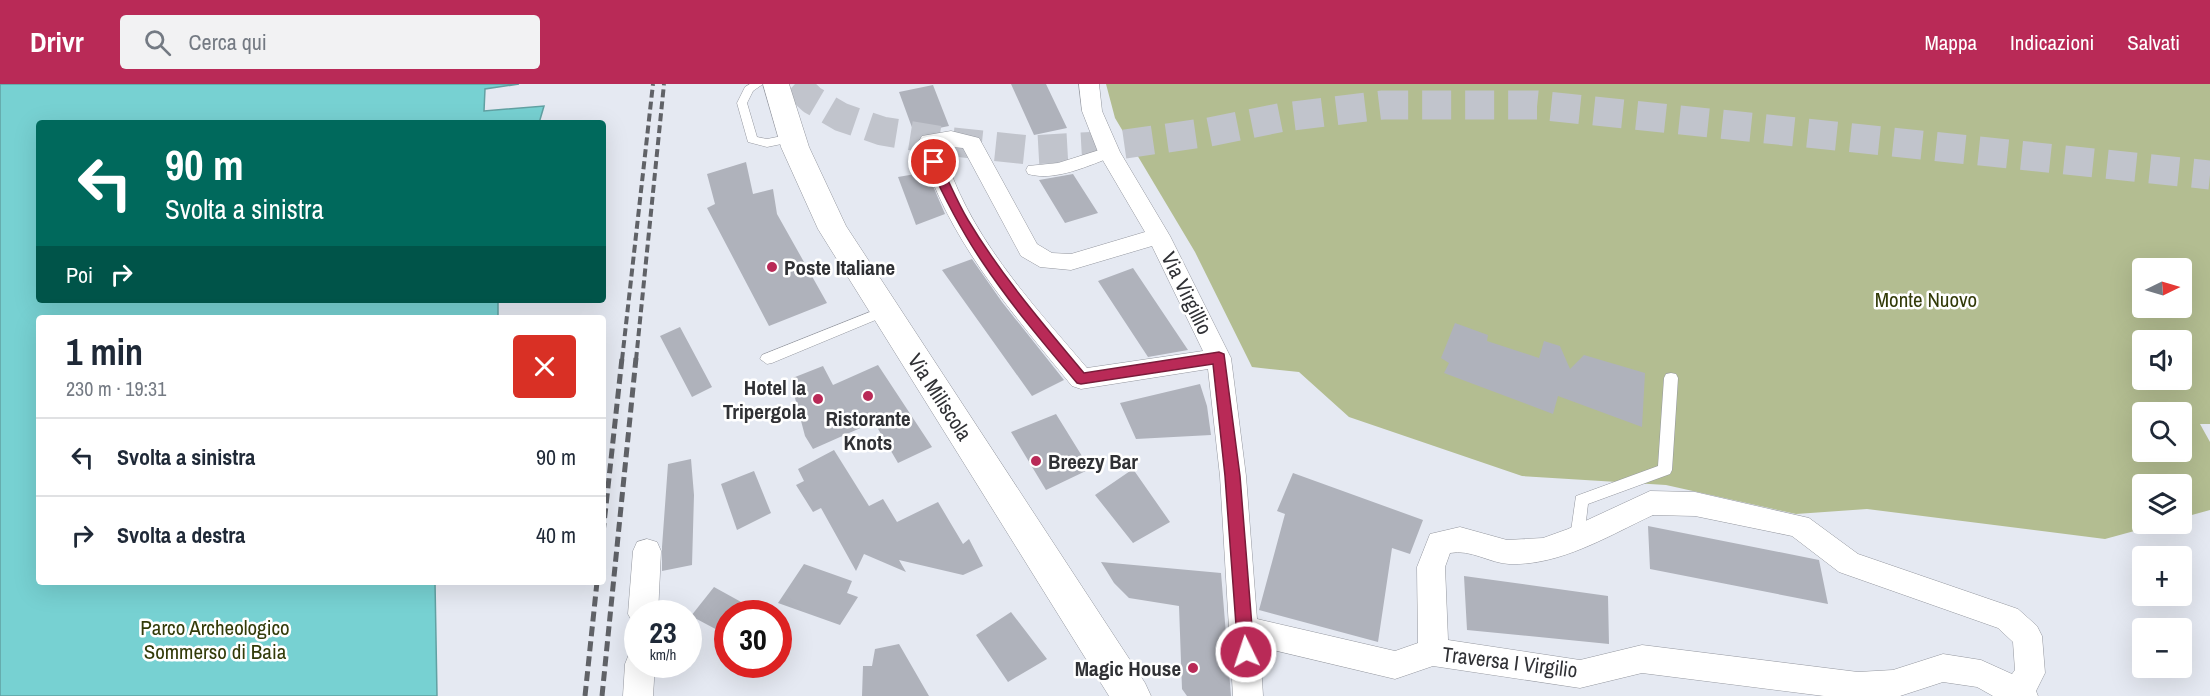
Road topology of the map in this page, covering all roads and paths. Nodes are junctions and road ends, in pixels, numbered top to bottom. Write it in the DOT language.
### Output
graph roads {
  1 [pos="758,84"];
  2 [pos="776,84"];
  3 [pos="1089,84"];
  4 [pos="792,138"];
  5 [pos="1109,152"];
  6 [pos="1034,170"];
  7 [pos="1159,236"];
  8 [pos="885,311"];
  9 [pos="1219,358"];
  10 [pos="767,359"];
  11 [pos="1671,378"];
  12 [pos="1577,538"];
  13 [pos="647,551"];
  14 [pos="644,600"];
  15 [pos="1245,630"];
  16 [pos="1433,652"];
  17 [pos="639,678"];
  18 [pos="2020,694"];
  19 [pos="638,696"];
  20 [pos="1131,696"];
  21 [pos="1248,696"];
  1 -- 4 [label="lane"];
  2 -- 4 [label="street, Via Miliscola"];
  3 -- 5 [label="street, Via Virgillio"];
  4 -- 8 [label="street, Via Miliscola"];
  5 -- 6 [label="street"];
  5 -- 7 [label="street, Via Virgillio"];
  7 -- 9 [label="street, Via Virgillio"];
  7 -- 9 [label="street"];
  8 -- 10 [label="lane"];
  8 -- 20 [label="street, Via Miliscola"];
  9 -- 15 [label="street, Via Virgillio"];
  11 -- 12 [label="lane"];
  12 -- 16 [label="street"];
  12 -- 18 [label="street"];
  13 -- 14 [label="street"];
  15 -- 16 [label="street, Traversa I Virgilio"];
  15 -- 21 [label="street, Via Virgillio"];
  16 -- 18 [label="street, Traversa I Virgilio"];
  17 -- 19 [label="street"];
}
